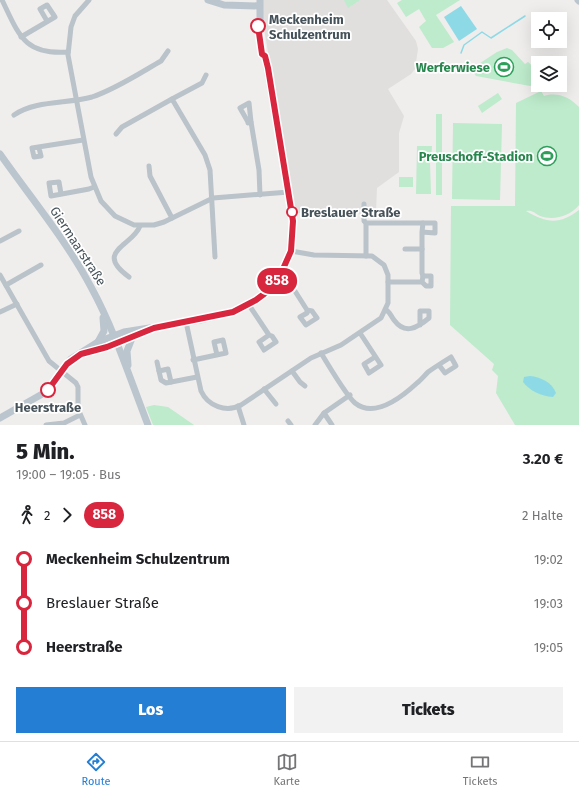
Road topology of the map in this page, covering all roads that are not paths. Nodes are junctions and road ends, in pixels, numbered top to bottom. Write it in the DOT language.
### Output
graph roads {
  1 [pos="2,0"];
  2 [pos="89,0"];
  3 [pos="208,0"];
  4 [pos="260,3"];
  5 [pos="47,21"];
  6 [pos="21,37"];
  7 [pos="168,51"];
  8 [pos="68,52"];
  9 [pos="206,75"];
  10 [pos="172,99"];
  11 [pos="76,100"];
  12 [pos="14,115"];
  13 [pos="250,124"];
  14 [pos="116,134"];
  15 [pos="83,140"];
  16 [pos="39,148"];
  17 [pos="0,154"];
  18 [pos="148,166"];
  19 [pos="94,187"];
  20 [pos="289,192"];
  21 [pos="61,194"];
  22 [pos="260,194"];
  23 [pos="213,198"];
  24 [pos="364,204"];
  25 [pos="172,218"];
  26 [pos="366,223"];
  27 [pos="423,223"];
  28 [pos="140,226"];
  29 [pos="19,231"];
  30 [pos="422,232"];
  31 [pos="0,241"];
  32 [pos="405,249"];
  33 [pos="422,249"];
  34 [pos="291,251"];
  35 [pos="366,256"];
  36 [pos="215,257"];
  37 [pos="41,265"];
  38 [pos="0,274"];
  39 [pos="281,274"];
  40 [pos="129,276"];
  41 [pos="388,282"];
  42 [pos="6,285"];
  43 [pos="17,304"];
  44 [pos="249,305"];
  45 [pos="101,307"];
  46 [pos="307,310"];
  47 [pos="386,310"];
  48 [pos="0,312"];
  49 [pos="186,322"];
  50 [pos="420,325"];
  51 [pos="154,328"];
  52 [pos="360,333"];
  53 [pos="269,335"];
  54 [pos="132,338"];
  55 [pos="116,339"];
  56 [pos="98,342"];
  57 [pos="83,352"];
  58 [pos="321,353"];
  59 [pos="217,355"];
  60 [pos="375,357"];
  61 [pos="194,360"];
  62 [pos="157,362"];
  63 [pos="439,365"];
  64 [pos="292,370"];
  65 [pos="61,371"];
  66 [pos="159,372"];
  67 [pos="129,376"];
  68 [pos="197,377"];
  69 [pos="172,382"];
  70 [pos="305,386"];
  71 [pos="264,389"];
  72 [pos="350,395"];
  73 [pos="276,404"];
  74 [pos="238,406"];
  75 [pos="324,413"];
  76 [pos="80,415"];
  77 [pos="0,418"];
  78 [pos="46,425"];
  79 [pos="85,425"];
  80 [pos="148,425"];
  81 [pos="244,425"];
  82 [pos="315,425"];
  83 [pos="332,425"];
  1 -- 6 [label="street"];
  2 -- 8 [label="street"];
  3 -- 4 [label="street"];
  4 -- 20 [label="street"];
  5 -- 6 [label="street"];
  6 -- 8 [label="street"];
  7 -- 11 [label="street"];
  8 -- 11 [label="street"];
  9 -- 10 [label="street"];
  10 -- 14 [label="street"];
  10 -- 23 [label="street"];
  11 -- 12 [label="street"];
  11 -- 15 [label="street"];
  13 -- 22 [label="street"];
  15 -- 16 [label="street"];
  15 -- 19 [label="street"];
  17 -- 45 [label="street, Giermaarstraße"];
  18 -- 25 [label="street"];
  19 -- 21 [label="street"];
  19 -- 28 [label="street"];
  20 -- 22 [label="street"];
  20 -- 34 [label="street"];
  22 -- 23 [label="street"];
  23 -- 25 [label="street"];
  23 -- 36 [label="street"];
  24 -- 26 [label="street"];
  25 -- 28 [label="street"];
  26 -- 27 [label="street"];
  26 -- 35 [label="street"];
  27 -- 30 [label="street"];
  27 -- 30 [label="street"];
  28 -- 40 [label="street"];
  29 -- 31 [label="street"];
  30 -- 33 [label="street"];
  32 -- 33 [label="street"];
  33 -- 41 [label="street"];
  34 -- 35 [label="street"];
  34 -- 39 [label="street"];
  35 -- 41 [label="street"];
  37 -- 42 [label="street"];
  38 -- 42 [label="street"];
  39 -- 44 [label="street"];
  39 -- 46 [label="street"];
  41 -- 47 [label="street"];
  42 -- 43 [label="street"];
  43 -- 48 [label="street"];
  43 -- 65 [label="street"];
  44 -- 49 [label="street"];
  44 -- 53 [label="street"];
  45 -- 55 [label="street, Giermaarstraße"];
  45 -- 56 [label="street"];
  47 -- 50 [label="street"];
  47 -- 52 [label="street"];
  49 -- 51 [label="street"];
  49 -- 61 [label="street"];
  51 -- 54 [label="street"];
  51 -- 55 [label="street"];
  52 -- 58 [label="street"];
  52 -- 60 [label="street"];
  54 -- 55 [label="street"];
  54 -- 67 [label="street"];
  55 -- 56 [label="street"];
  55 -- 57 [label="street"];
  55 -- 67 [label="street, Giermaarstraße"];
  56 -- 57 [label="street"];
  57 -- 65 [label="street"];
  58 -- 64 [label="street"];
  58 -- 72 [label="street"];
  59 -- 61 [label="street"];
  61 -- 68 [label="street"];
  62 -- 66 [label="street"];
  63 -- 72 [label="street"];
  64 -- 70 [label="street"];
  64 -- 71 [label="street"];
  65 -- 76 [label="street"];
  65 -- 77 [label="street"];
  66 -- 69 [label="street"];
  66 -- 69 [label="street"];
  67 -- 80 [label="street, Giermaarstraße"];
  68 -- 69 [label="street"];
  68 -- 74 [label="street"];
  71 -- 73 [label="street"];
  71 -- 74 [label="street"];
  72 -- 75 [label="street"];
  74 -- 81 [label="street"];
  75 -- 82 [label="street"];
  75 -- 83 [label="street"];
  76 -- 78 [label="street"];
  76 -- 79 [label="street"];
}
